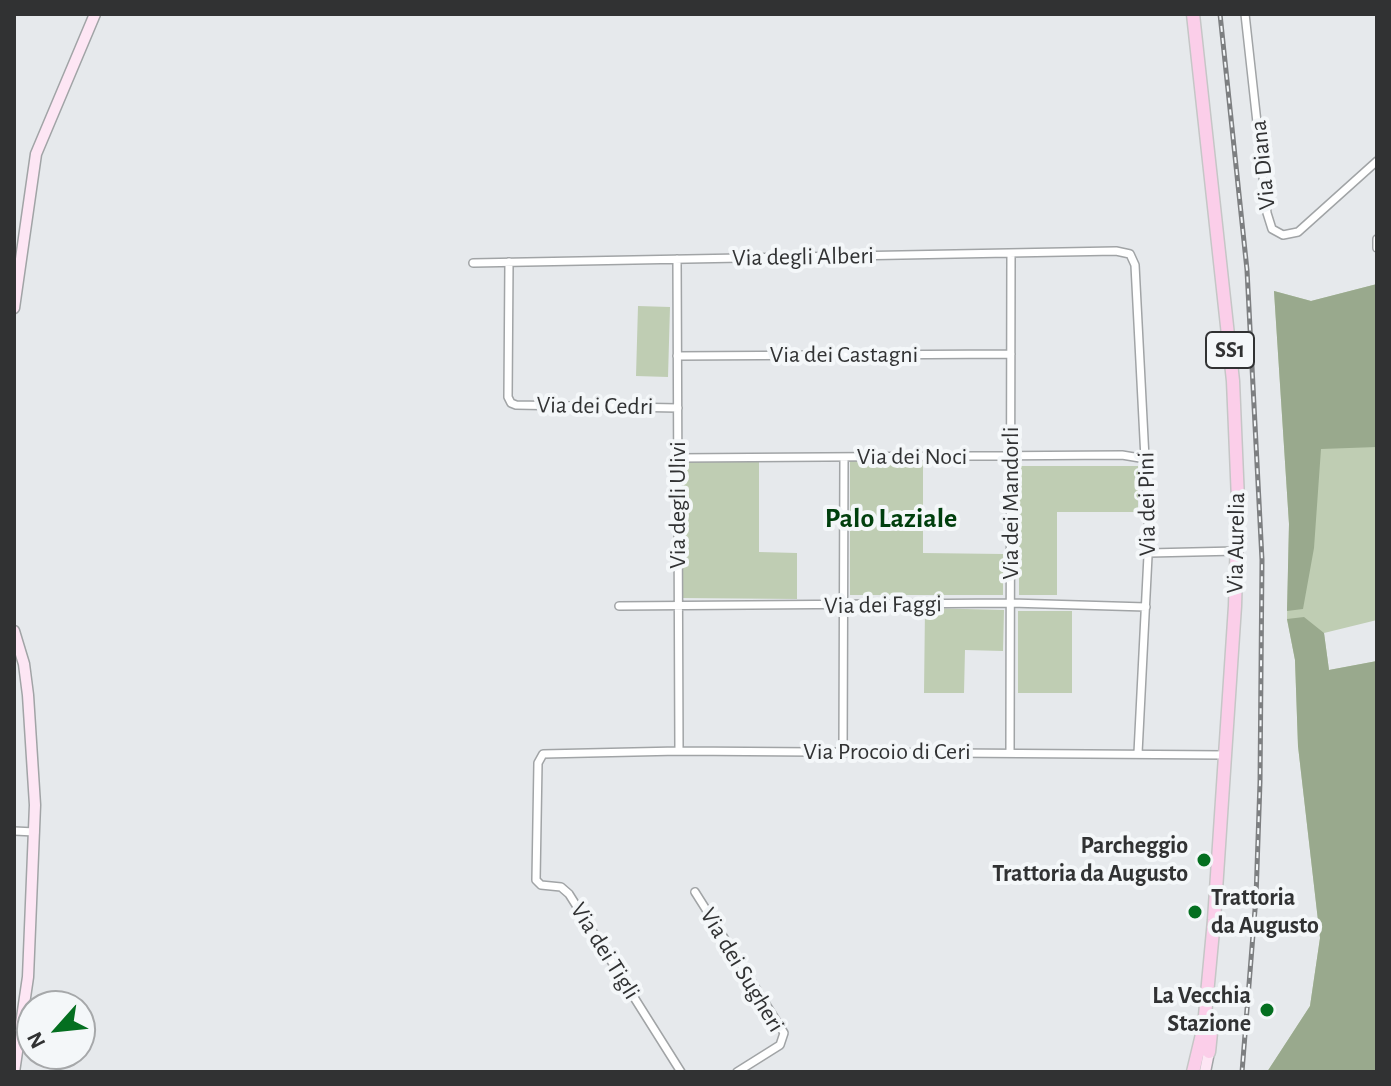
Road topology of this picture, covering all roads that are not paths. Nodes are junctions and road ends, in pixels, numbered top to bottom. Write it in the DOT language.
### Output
graph roads {
  1 [pos="95,14"];
  2 [pos="1193,14"];
  3 [pos="1245,14"];
  4 [pos="1377,161"];
  5 [pos="1377,239"];
  6 [pos="1377,248"];
  7 [pos="1011,253"];
  8 [pos="1132,256"];
  9 [pos="677,259"];
  10 [pos="509,262"];
  11 [pos="473,263"];
  12 [pos="14,308"];
  13 [pos="1011,354"];
  14 [pos="677,356"];
  15 [pos="678,408"];
  16 [pos="1010,457"];
  17 [pos="677,458"];
  18 [pos="844,458"];
  19 [pos="1146,459"];
  20 [pos="1237,551"];
  21 [pos="1149,553"];
  22 [pos="1011,603"];
  23 [pos="678,605"];
  24 [pos="844,605"];
  25 [pos="619,606"];
  26 [pos="1146,607"];
  27 [pos="14,631"];
  28 [pos="679,751"];
  29 [pos="843,752"];
  30 [pos="1010,752"];
  31 [pos="549,753"];
  32 [pos="1138,753"];
  33 [pos="1224,755"];
  34 [pos="14,831"];
  35 [pos="35,832"];
  36 [pos="695,892"];
  37 [pos="1214,920"];
  38 [pos="1209,1052"];
  39 [pos="743,1070"];
  40 [pos="1196,1071"];
  41 [pos="14,1072"];
  42 [pos="681,1072"];
  1 -- 12 [label="street"];
  2 -- 20 [label="main road, Via Aurelia / SS1"];
  3 -- 4 [label="street, Via Diana"];
  5 -- 6 [label="street"];
  7 -- 8 [label="street, Via degli Alberi"];
  7 -- 9 [label="street, Via degli Alberi"];
  7 -- 13 [label="street, Via dei Mandorli"];
  8 -- 19 [label="street, Via dei Pini"];
  9 -- 10 [label="street, Via degli Alberi"];
  9 -- 14 [label="street, Via degli Ulivi"];
  10 -- 11 [label="street, Via degli Alberi"];
  10 -- 15 [label="street, Via dei Cedri"];
  13 -- 14 [label="street, Via dei Castagni"];
  13 -- 16 [label="street, Via dei Mandorli"];
  14 -- 15 [label="street, Via degli Ulivi"];
  15 -- 17 [label="street, Via degli Ulivi"];
  16 -- 18 [label="street, Via dei Noci"];
  16 -- 19 [label="street, Via dei Noci"];
  16 -- 22 [label="street, Via dei Mandorli"];
  17 -- 18 [label="street, Via dei Noci"];
  17 -- 23 [label="street, Via degli Ulivi"];
  18 -- 24 [label="street"];
  19 -- 21 [label="street, Via dei Pini"];
  20 -- 21 [label="street"];
  20 -- 33 [label="main road, Via Aurelia / SS1"];
  21 -- 26 [label="street, Via dei Pini"];
  22 -- 24 [label="street, Via dei Faggi"];
  22 -- 26 [label="street, Via dei Faggi"];
  22 -- 30 [label="street, Via dei Mandorli"];
  23 -- 24 [label="street, Via dei Faggi"];
  23 -- 25 [label="street, Via dei Faggi"];
  23 -- 28 [label="street, Via degli Ulivi"];
  24 -- 29 [label="street"];
  26 -- 32 [label="street, Via dei Pini"];
  27 -- 35 [label="street"];
  28 -- 29 [label="street, Via Procoio di Ceri"];
  28 -- 31 [label="street, Via Procoio di Ceri"];
  29 -- 30 [label="street, Via Procoio di Ceri"];
  30 -- 32 [label="street, Via Procoio di Ceri"];
  31 -- 42 [label="street, Via dei Tigli"];
  32 -- 33 [label="street, Via Procoio di Ceri"];
  33 -- 37 [label="main road, Via Aurelia / SS1"];
  34 -- 35 [label="street"];
  35 -- 41 [label="street"];
  36 -- 39 [label="street, Via dei Sugheri"];
  37 -- 38 [label="main road"];
  37 -- 40 [label="main road, Via Aurelia / SS1"];
  38 -- 40 [label="street"];
}
